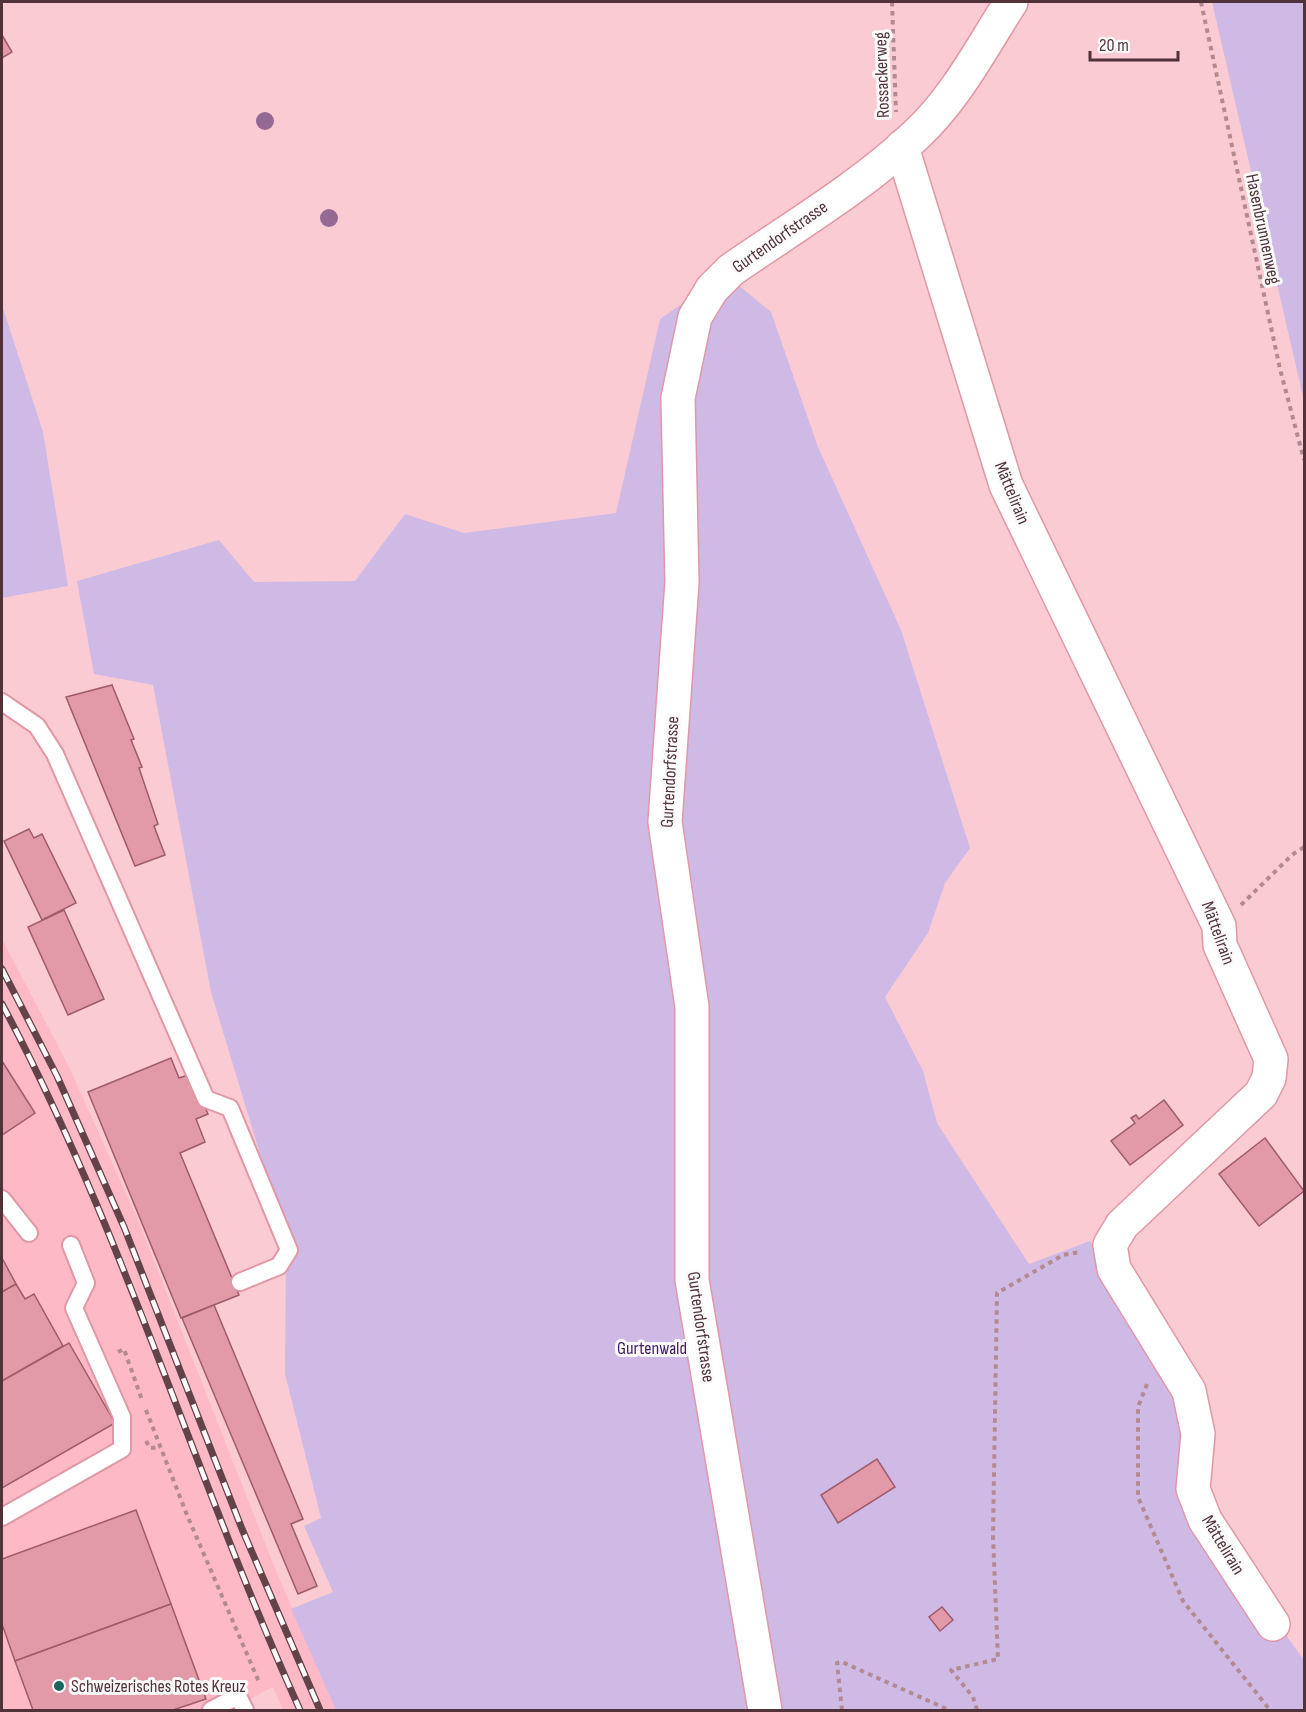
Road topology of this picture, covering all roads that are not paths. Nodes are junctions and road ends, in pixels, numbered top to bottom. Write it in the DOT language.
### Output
graph roads {
  1 [pos="1011,2"];
  2 [pos="902,147"];
  3 [pos="2,702"];
  4 [pos="2,1199"];
  5 [pos="29,1233"];
  6 [pos="71,1245"];
  7 [pos="240,1282"];
  8 [pos="2,1516"];
  9 [pos="1273,1624"];
  10 [pos="211,1710"];
  11 [pos="244,1710"];
  12 [pos="765,1710"];
  1 -- 2 [label="street, Gurtendorfstrasse"];
  2 -- 9 [label="street, Mättelirain"];
  2 -- 12 [label="street, Gurtendorfstrasse"];
  3 -- 7 [label="lane"];
  4 -- 5 [label="lane"];
  6 -- 8 [label="lane"];
  10 -- 11 [label="lane"];
}
